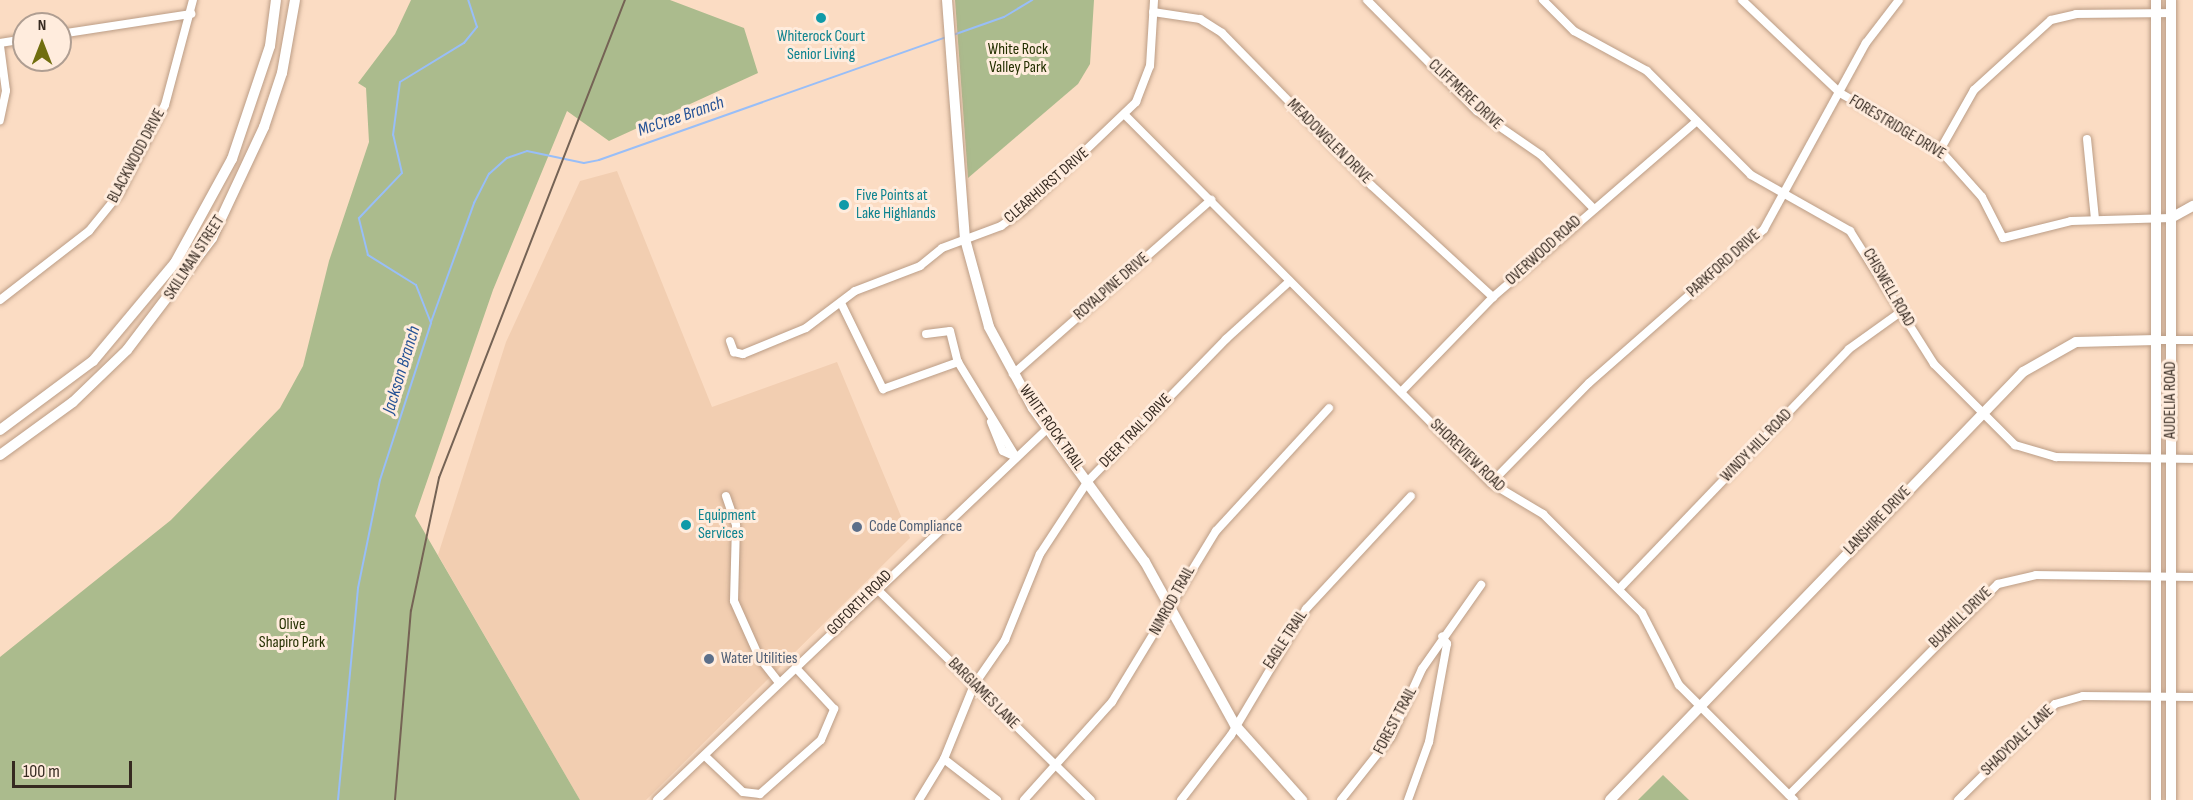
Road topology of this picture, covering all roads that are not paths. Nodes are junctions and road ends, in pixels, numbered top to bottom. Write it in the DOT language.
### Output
graph roads {
  1 [pos="193,0"];
  2 [pos="276,0"];
  3 [pos="295,0"];
  4 [pos="947,0"];
  5 [pos="1154,0"];
  6 [pos="1367,0"];
  7 [pos="1543,0"];
  8 [pos="1742,0"];
  9 [pos="1899,0"];
  10 [pos="2156,0"];
  11 [pos="2172,0"];
  12 [pos="1153,12"];
  13 [pos="2172,13"];
  14 [pos="191,14"];
  15 [pos="2156,14"];
  16 [pos="72,32"];
  17 [pos="0,44"];
  18 [pos="256,90"];
  19 [pos="1840,93"];
  20 [pos="273,96"];
  21 [pos="1126,116"];
  22 [pos="0,120"];
  23 [pos="1696,121"];
  24 [pos="2087,139"];
  25 [pos="1940,150"];
  26 [pos="1784,196"];
  27 [pos="1211,200"];
  28 [pos="2193,206"];
  29 [pos="1593,208"];
  30 [pos="2171,218"];
  31 [pos="2095,219"];
  32 [pos="2155,219"];
  33 [pos="965,239"];
  34 [pos="175,263"];
  35 [pos="188,270"];
  36 [pos="1290,281"];
  37 [pos="1493,297"];
  38 [pos="0,300"];
  39 [pos="841,303"];
  40 [pos="1902,311"];
  41 [pos="926,334"];
  42 [pos="2156,340"];
  43 [pos="2171,340"];
  44 [pos="2193,340"];
  45 [pos="730,341"];
  46 [pos="958,362"];
  47 [pos="1013,374"];
  48 [pos="1401,392"];
  49 [pos="1329,408"];
  50 [pos="1981,415"];
  51 [pos="1047,429"];
  52 [pos="0,430"];
  53 [pos="0,455"];
  54 [pos="1016,457"];
  55 [pos="2156,457"];
  56 [pos="2171,459"];
  57 [pos="2193,459"];
  58 [pos="1088,481"];
  59 [pos="1491,483"];
  60 [pos="726,496"];
  61 [pos="1411,496"];
  62 [pos="2156,576"];
  63 [pos="2171,577"];
  64 [pos="2193,577"];
  65 [pos="1481,585"];
  66 [pos="875,587"];
  67 [pos="1618,589"];
  68 [pos="1170,608"];
  69 [pos="1442,636"];
  70 [pos="795,668"];
  71 [pos="778,683"];
  72 [pos="974,685"];
  73 [pos="2156,697"];
  74 [pos="2173,697"];
  75 [pos="2193,697"];
  76 [pos="1700,706"];
  77 [pos="1235,725"];
  78 [pos="705,756"];
  79 [pos="944,759"];
  80 [pos="1056,766"];
  81 [pos="678,782"];
  82 [pos="1792,798"];
  83 [pos="657,800"];
  84 [pos="665,800"];
  85 [pos="920,800"];
  86 [pos="997,800"];
  87 [pos="1024,800"];
  88 [pos="1091,800"];
  89 [pos="1180,800"];
  90 [pos="1302,800"];
  91 [pos="1341,800"];
  92 [pos="1408,800"];
  93 [pos="1610,800"];
  94 [pos="1958,800"];
  95 [pos="2156,800"];
  96 [pos="2171,800"];
  1 -- 14 [label="street, BLACKWOOD DRIVE"];
  2 -- 18 [label="main road, SKILLMAN STREET"];
  3 -- 20 [label="main road, SKILLMAN STREET"];
  4 -- 33 [label="main road, WHITE ROCK TRAIL"];
  5 -- 12 [label="street, CLEARHURST DRIVE"];
  6 -- 29 [label="street, CLIFFMERE DRIVE"];
  7 -- 23 [label="street, CHISWELL ROAD"];
  8 -- 19 [label="street, FORESTRIDGE DRIVE"];
  9 -- 19 [label="street, PARKFORD DRIVE"];
  10 -- 15 [label="main road, AUDELIA ROAD"];
  11 -- 13 [label="main road, AUDELIA ROAD"];
  12 -- 21 [label="street, CLEARHURST DRIVE"];
  12 -- 37 [label="street, MEADOWGLEN DRIVE"];
  13 -- 15 [label="street"];
  13 -- 30 [label="main road, AUDELIA ROAD"];
  14 -- 16 [label="street"];
  14 -- 38 [label="street, BLACKWOOD DRIVE"];
  15 -- 25 [label="street"];
  15 -- 32 [label="main road, AUDELIA ROAD"];
  17 -- 22 [label="street"];
  18 -- 20 [label="main road"];
  18 -- 34 [label="main road, SKILLMAN STREET"];
  19 -- 25 [label="street, FORESTRIDGE DRIVE"];
  19 -- 26 [label="street, PARKFORD DRIVE"];
  20 -- 35 [label="main road, SKILLMAN STREET"];
  21 -- 27 [label="street, SHOREVIEW ROAD"];
  21 -- 33 [label="street, CLEARHURST DRIVE"];
  23 -- 26 [label="street, CHISWELL ROAD"];
  23 -- 29 [label="street, OVERWOOD ROAD"];
  24 -- 31 [label="street"];
  25 -- 31 [label="street, FORESTRIDGE DRIVE"];
  26 -- 40 [label="street, CHISWELL ROAD"];
  26 -- 59 [label="street, PARKFORD DRIVE"];
  27 -- 36 [label="street, SHOREVIEW ROAD"];
  27 -- 47 [label="street, ROYALPINE DRIVE"];
  28 -- 30 [label="main road"];
  29 -- 37 [label="street, OVERWOOD ROAD"];
  30 -- 32 [label="street, FORESTRIDGE DRIVE"];
  30 -- 43 [label="main road, AUDELIA ROAD"];
  31 -- 32 [label="street, FORESTRIDGE DRIVE"];
  32 -- 42 [label="main road, AUDELIA ROAD"];
  33 -- 39 [label="street, CLEARHURST DRIVE"];
  33 -- 47 [label="main road, WHITE ROCK TRAIL"];
  34 -- 35 [label="main road"];
  34 -- 52 [label="main road, SKILLMAN STREET"];
  35 -- 53 [label="main road, SKILLMAN STREET"];
  36 -- 48 [label="street, SHOREVIEW ROAD"];
  36 -- 58 [label="street, DEER TRAIL DRIVE"];
  37 -- 48 [label="street, OVERWOOD ROAD"];
  39 -- 45 [label="street, CLEARHURST DRIVE"];
  39 -- 46 [label="street"];
  40 -- 50 [label="street, CHISWELL ROAD"];
  40 -- 67 [label="street, WINDY HILL ROAD"];
  41 -- 46 [label="street"];
  42 -- 43 [label="street, LANSHIRE DRIVE"];
  42 -- 50 [label="main road, LANSHIRE DRIVE"];
  42 -- 55 [label="main road, AUDELIA ROAD"];
  43 -- 44 [label="street, LANSHIRE DRIVE"];
  43 -- 56 [label="main road, AUDELIA ROAD"];
  46 -- 54 [label="street"];
  47 -- 51 [label="main road, WHITE ROCK TRAIL"];
  48 -- 59 [label="street, SHOREVIEW ROAD"];
  49 -- 68 [label="street, NIMROD TRAIL"];
  50 -- 55 [label="street, CHISWELL ROAD"];
  50 -- 76 [label="main road, LANSHIRE DRIVE"];
  51 -- 54 [label="street, GOFORTH ROAD"];
  51 -- 58 [label="main road, WHITE ROCK TRAIL"];
  54 -- 66 [label="street, GOFORTH ROAD"];
  55 -- 56 [label="street, CHISWELL ROAD"];
  55 -- 62 [label="main road, AUDELIA ROAD"];
  56 -- 57 [label="street, CHISWELL ROAD"];
  56 -- 63 [label="main road, AUDELIA ROAD"];
  58 -- 68 [label="main road, WHITE ROCK TRAIL"];
  58 -- 72 [label="street, DEER TRAIL DRIVE"];
  59 -- 67 [label="street, SHOREVIEW ROAD"];
  60 -- 71 [label="street"];
  61 -- 77 [label="street, EAGLE TRAIL"];
  62 -- 63 [label="street, BUXHILL DRIVE"];
  62 -- 73 [label="main road, AUDELIA ROAD"];
  62 -- 82 [label="street, BUXHILL DRIVE"];
  63 -- 64 [label="street, BUXHILL DRIVE"];
  63 -- 74 [label="main road, AUDELIA ROAD"];
  65 -- 69 [label="street, FOREST TRAIL"];
  66 -- 70 [label="street, GOFORTH ROAD"];
  66 -- 72 [label="street, BARGIAMES LANE"];
  67 -- 76 [label="street, SHOREVIEW ROAD"];
  68 -- 77 [label="main road, WHITE ROCK TRAIL"];
  68 -- 80 [label="street, NIMROD TRAIL"];
  69 -- 91 [label="street, FOREST TRAIL"];
  69 -- 92 [label="street, FOREST TRAIL"];
  70 -- 71 [label="street, GOFORTH ROAD"];
  70 -- 78 [label="street"];
  71 -- 78 [label="street, GOFORTH ROAD"];
  72 -- 79 [label="street, DEER TRAIL DRIVE"];
  72 -- 80 [label="street, BARGIAMES LANE"];
  73 -- 74 [label="street, SHADYDALE LANE"];
  73 -- 94 [label="street, SHADYDALE LANE"];
  73 -- 95 [label="main road, AUDELIA ROAD"];
  74 -- 75 [label="street, SHADYDALE LANE"];
  74 -- 96 [label="main road, AUDELIA ROAD"];
  76 -- 82 [label="street, SHOREVIEW ROAD"];
  76 -- 93 [label="main road, LANSHIRE DRIVE"];
  77 -- 89 [label="street, EAGLE TRAIL"];
  77 -- 90 [label="main road, WHITE ROCK TRAIL"];
  78 -- 81 [label="street, GOFORTH ROAD"];
  79 -- 85 [label="street, DEER TRAIL DRIVE"];
  79 -- 86 [label="street"];
  80 -- 87 [label="street, NIMROD TRAIL"];
  80 -- 88 [label="street, BARGIAMES LANE"];
  81 -- 83 [label="street, GOFORTH ROAD"];
  81 -- 84 [label="street, GOFORTH ROAD"];
}
